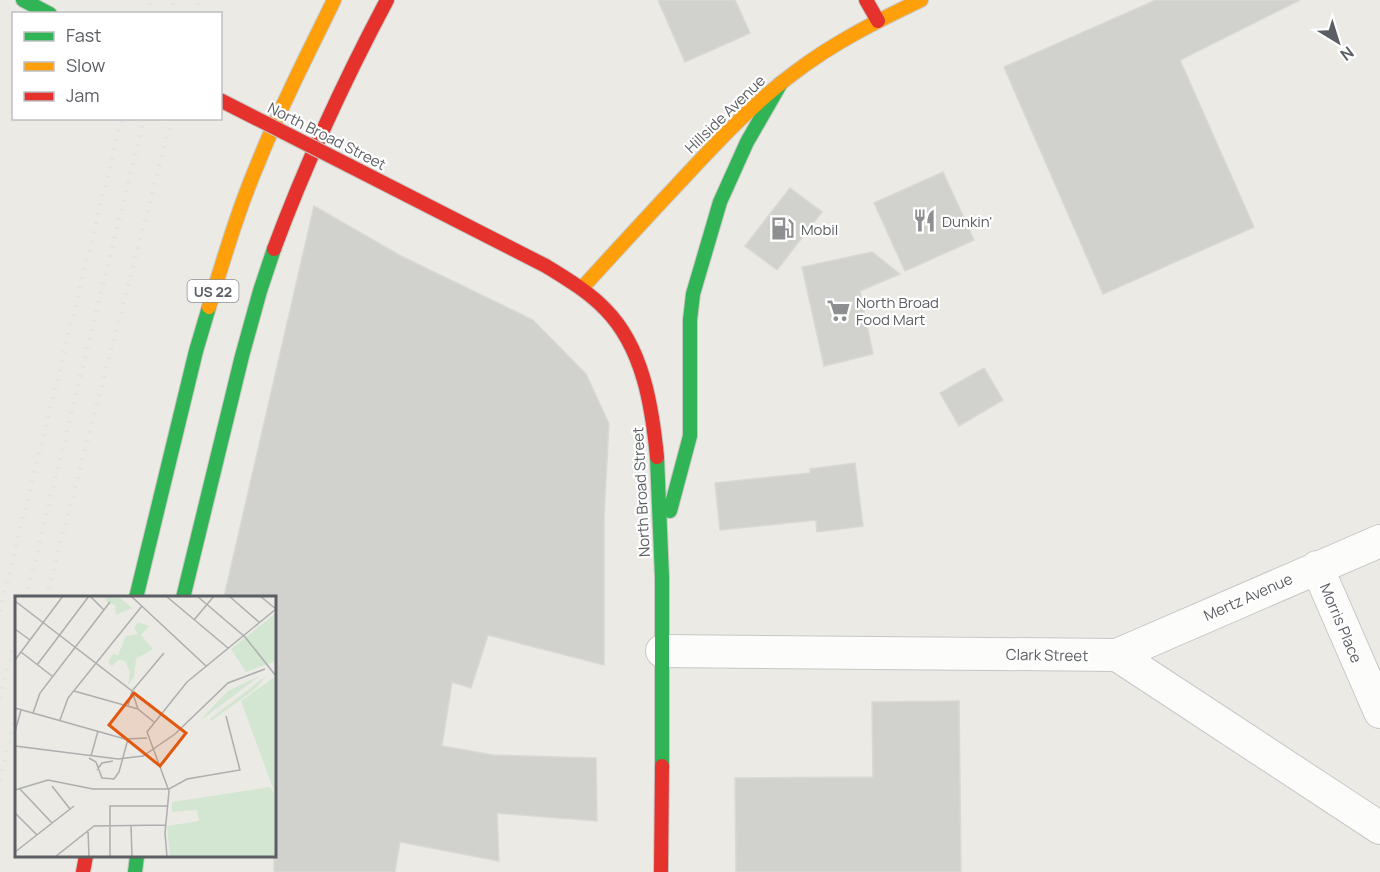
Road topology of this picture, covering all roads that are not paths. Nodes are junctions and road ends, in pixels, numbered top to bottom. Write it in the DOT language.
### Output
graph roads {
  1 [pos="23,0"];
  2 [pos="334,0"];
  3 [pos="387,0"];
  4 [pos="866,0"];
  5 [pos="921,0"];
  6 [pos="46,12"];
  7 [pos="878,21"];
  8 [pos="781,83"];
  9 [pos="222,101"];
  10 [pos="582,288"];
  11 [pos="1380,541"];
  12 [pos="662,545"];
  13 [pos="1317,567"];
  14 [pos="136,596"];
  15 [pos="183,596"];
  16 [pos="662,651"];
  17 [pos="1116,655"];
  18 [pos="1380,712"];
  19 [pos="1380,828"];
  20 [pos="86,857"];
  21 [pos="137,857"];
  22 [pos="83,872"];
  23 [pos="135,872"];
  24 [pos="661,872"];
  1 -- 6 [label="main road"];
  2 -- 14 [label="main road, US 22"];
  3 -- 15 [label="main road, US 22"];
  4 -- 7 [label="main road"];
  5 -- 7 [label="main road, Hillside Avenue"];
  7 -- 8 [label="main road, Hillside Avenue"];
  8 -- 10 [label="main road, Hillside Avenue"];
  8 -- 12 [label="main road"];
  9 -- 10 [label="main road, North Broad Street, bridge"];
  10 -- 12 [label="main road, North Broad Street"];
  11 -- 13 [label="street, Mertz Avenue"];
  12 -- 16 [label="main road, North Broad Street"];
  13 -- 17 [label="street, Mertz Avenue"];
  13 -- 18 [label="street, Morris Place"];
  16 -- 17 [label="street, Clark Street"];
  16 -- 24 [label="main road, North Broad Street"];
  17 -- 19 [label="street"];
  20 -- 22 [label="main road"];
  21 -- 23 [label="main road"];
}
